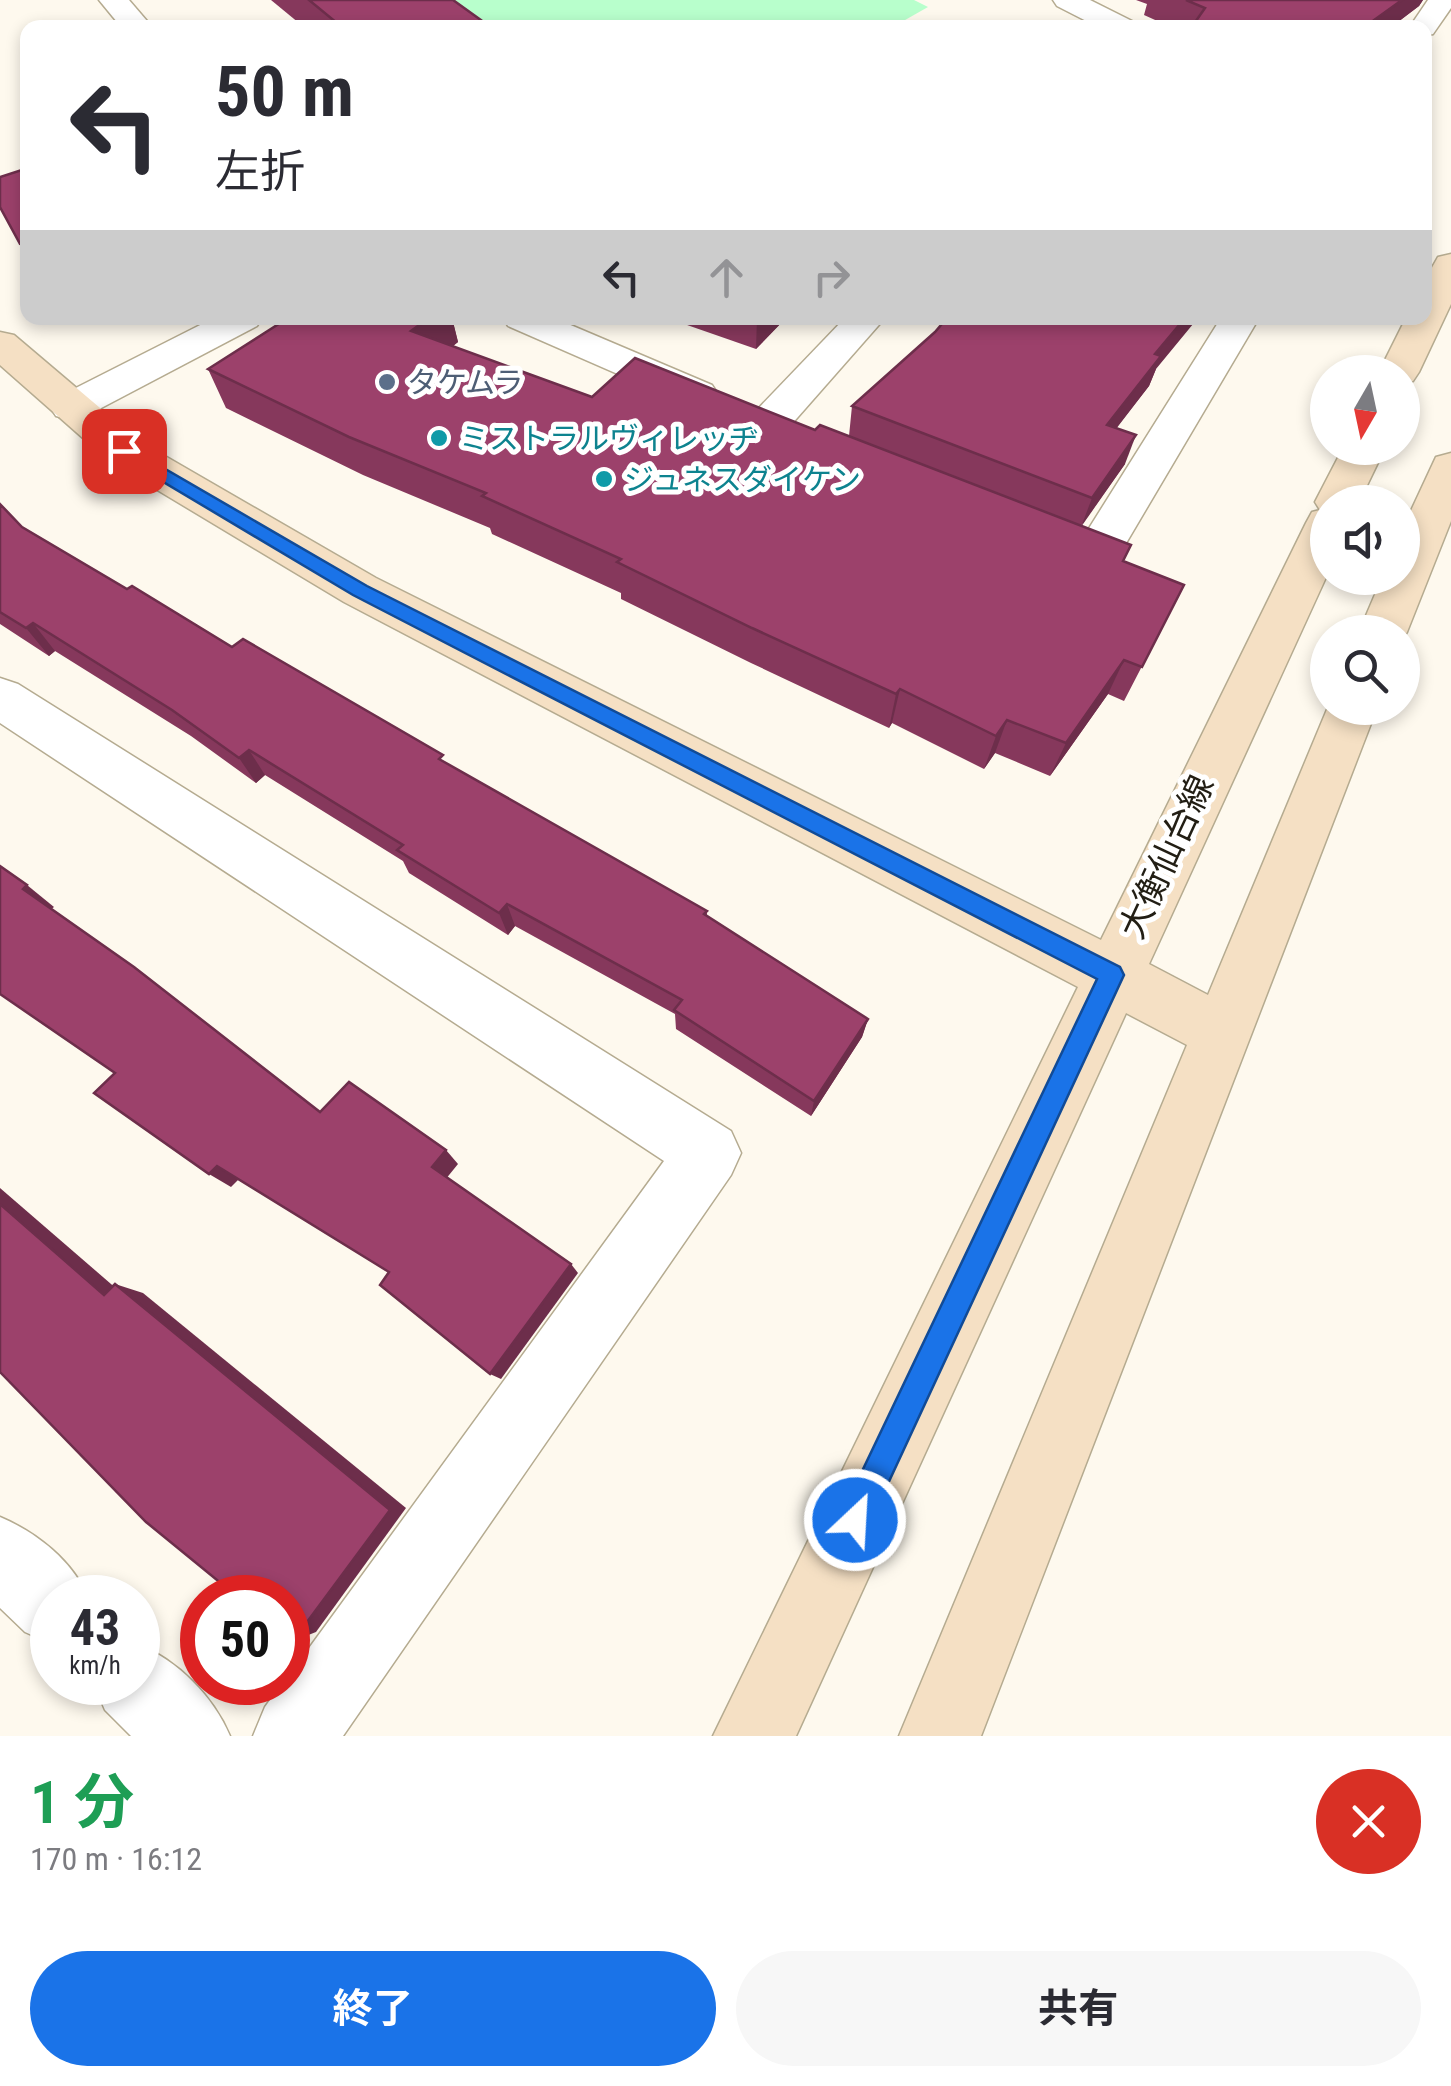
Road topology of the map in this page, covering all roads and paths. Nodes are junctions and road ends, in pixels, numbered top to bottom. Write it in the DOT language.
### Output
graph roads {
  1 [pos="113,0"];
  2 [pos="1067,0"];
  3 [pos="132,20"];
  4 [pos="1108,20"];
  5 [pos="1451,265"];
  6 [pos="1432,305"];
  7 [pos="229,325"];
  8 [pos="538,325"];
  9 [pos="861,325"];
  10 [pos="1236,325"];
  11 [pos="1422,325"];
  12 [pos="0,344"];
  13 [pos="1408,355"];
  14 [pos="71,407"];
  15 [pos="1451,467"];
  16 [pos="1005,519"];
  17 [pos="1310,561"];
  18 [pos="1390,615"];
  19 [pos="0,698"];
  20 [pos="1345,725"];
  21 [pos="1112,975"];
  22 [pos="1222,1033"];
  23 [pos="0,1555"];
  24 [pos="30,1584"];
  25 [pos="156,1705"];
  26 [pos="188,1736"];
  27 [pos="294,1736"];
  28 [pos="754,1736"];
  29 [pos="940,1736"];
  1 -- 3 [label="street"];
  2 -- 4 [label="street"];
  5 -- 6 [label="main road"];
  7 -- 14 [label="street"];
  8 -- 9 [label="street"];
  10 -- 16 [label="street"];
  11 -- 13 [label="main road"];
  12 -- 14 [label="main road"];
  14 -- 21 [label="main road"];
  15 -- 18 [label="main road"];
  17 -- 21 [label="main road, 大衡仙台線"];
  19 -- 27 [label="street"];
  20 -- 22 [label="main road"];
  21 -- 22 [label="main road"];
  21 -- 28 [label="main road, 大衡仙台線"];
  22 -- 29 [label="main road"];
  23 -- 24 [label="street"];
  25 -- 26 [label="street"];
}
